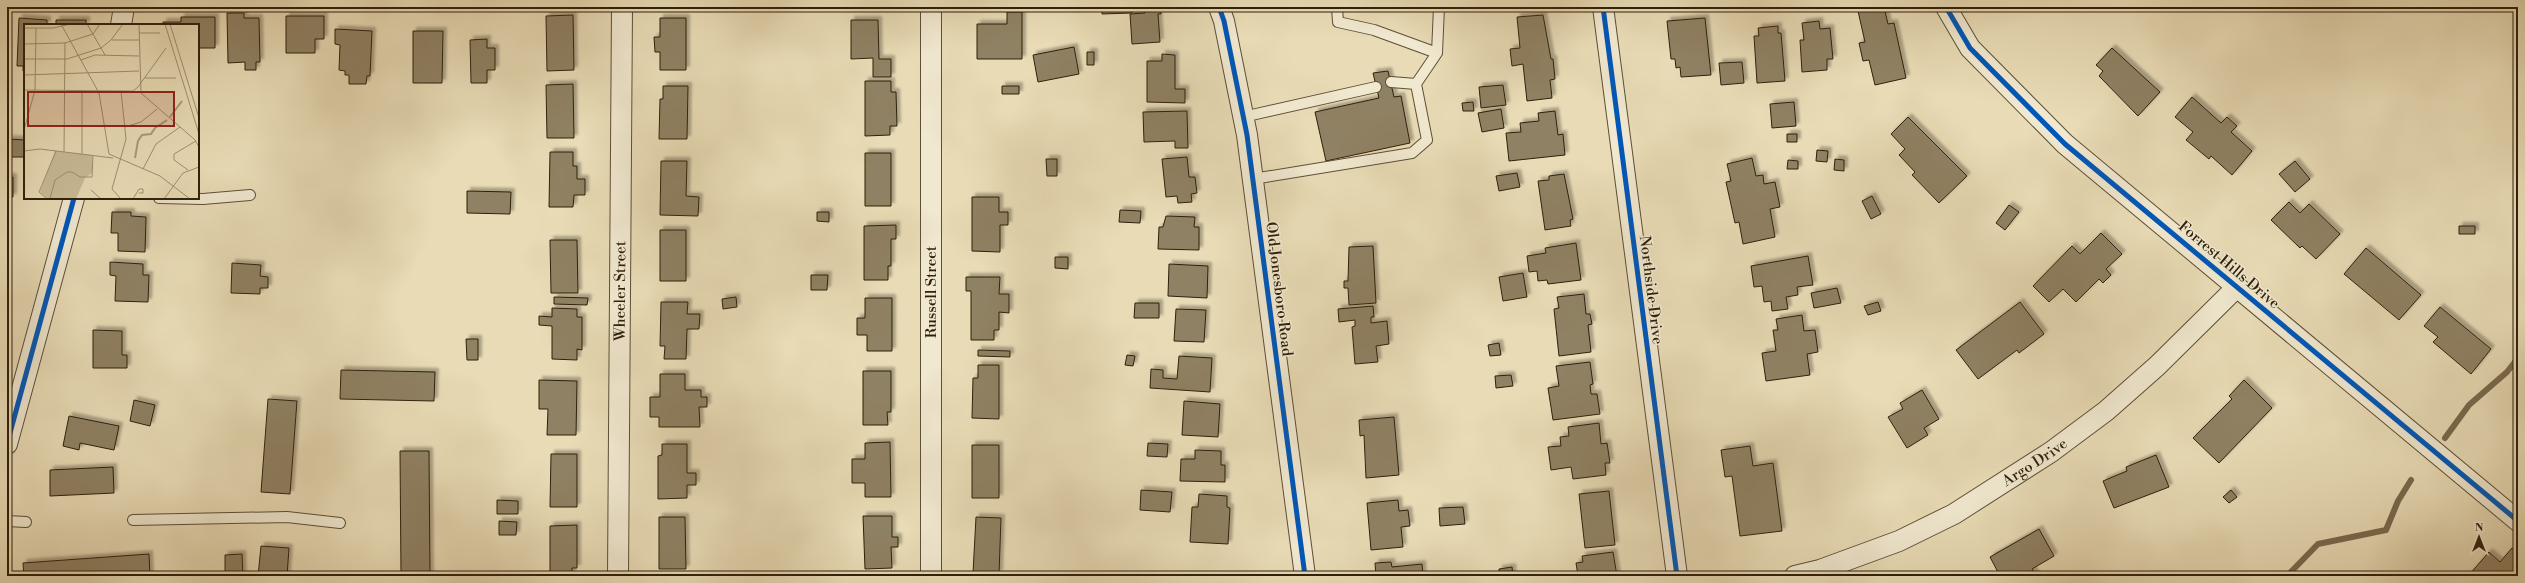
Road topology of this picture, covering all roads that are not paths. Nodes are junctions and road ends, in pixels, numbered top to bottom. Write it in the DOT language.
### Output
graph roads {
  1 [pos="124,7"];
  2 [pos="622,7"];
  3 [pos="931,7"];
  4 [pos="1218,7"];
  5 [pos="1336,7"];
  6 [pos="1439,7"];
  7 [pos="1602,7"];
  8 [pos="1946,7"];
  9 [pos="121,24"];
  10 [pos="1437,53"];
  11 [pos="1391,82"];
  12 [pos="1416,84"];
  13 [pos="1376,87"];
  14 [pos="1243,117"];
  15 [pos="1253,179"];
  16 [pos="250,195"];
  17 [pos="74,199"];
  18 [pos="199,199"];
  19 [pos="2236,288"];
  20 [pos="7,444"];
  21 [pos="133,520"];
  22 [pos="2518,520"];
  23 [pos="7,521"];
  24 [pos="26,522"];
  25 [pos="340,523"];
  26 [pos="618,576"];
  27 [pos="931,576"];
  28 [pos="1305,576"];
  29 [pos="1677,576"];
  30 [pos="1795,576"];
  1 -- 9 [label="street"];
  2 -- 26 [label="street, Wheeler Street"];
  3 -- 27 [label="street, Russell Street"];
  4 -- 14 [label="street, Old Jonesboro Road"];
  5 -- 10 [label="lane"];
  6 -- 10 [label="lane"];
  7 -- 29 [label="street, Northside Drive"];
  8 -- 19 [label="street, Forrest Hills Drive"];
  10 -- 12 [label="lane"];
  11 -- 12 [label="lane"];
  12 -- 15 [label="lane"];
  13 -- 14 [label="lane"];
  14 -- 15 [label="street, Old Jonesboro Road"];
  15 -- 28 [label="street, Old Jonesboro Road"];
  16 -- 18 [label="lane"];
  17 -- 20 [label="street"];
  19 -- 22 [label="street, Forrest Hills Drive"];
  19 -- 30 [label="street, Argo Drive"];
  21 -- 25 [label="lane"];
  23 -- 24 [label="lane"];
}
